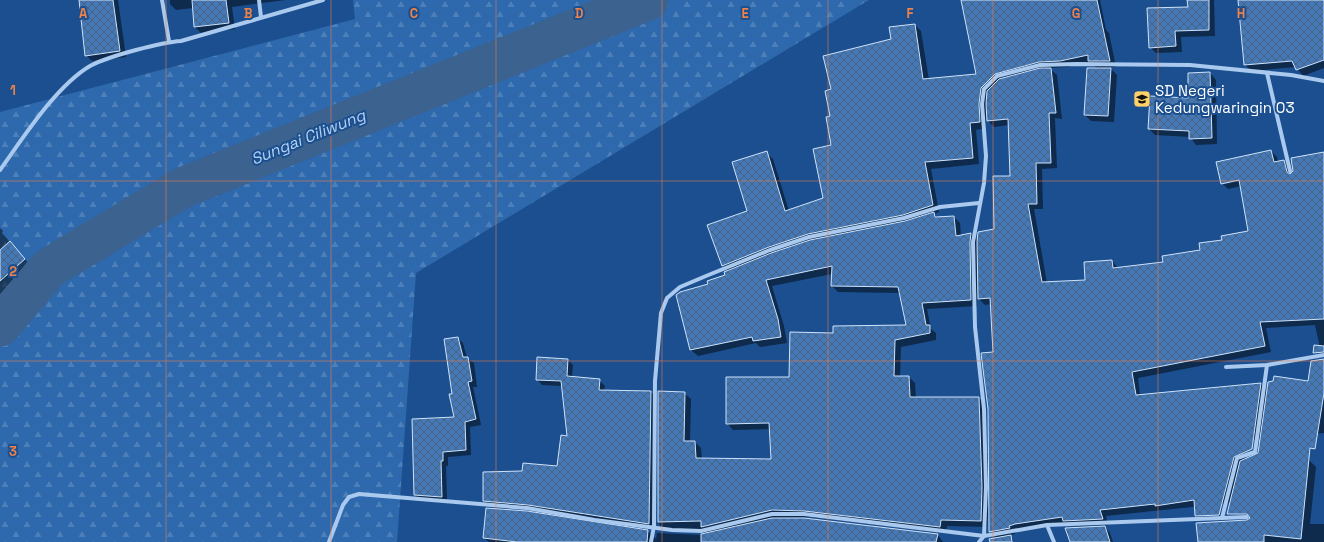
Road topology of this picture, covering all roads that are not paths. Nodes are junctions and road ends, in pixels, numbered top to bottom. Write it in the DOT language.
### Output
graph roads {
  1 [pos="162,0"];
  2 [pos="259,0"];
  3 [pos="323,0"];
  4 [pos="261,17"];
  5 [pos="169,41"];
  6 [pos="1267,73"];
  7 [pos="1324,81"];
  8 [pos="0,170"];
  9 [pos="1290,171"];
  10 [pos="979,203"];
  11 [pos="1324,355"];
  12 [pos="1267,365"];
  13 [pos="1226,367"];
  14 [pos="1247,517"];
  15 [pos="1222,518"];
  16 [pos="1046,525"];
  17 [pos="654,526"];
  18 [pos="984,536"];
  19 [pos="329,542"];
  20 [pos="651,542"];
  21 [pos="979,542"];
  22 [pos="1054,542"];
  1 -- 5 [label="street"];
  2 -- 4 [label="street"];
  3 -- 4 [label="street"];
  4 -- 5 [label="street"];
  5 -- 8 [label="street"];
  6 -- 7 [label="street"];
  6 -- 9 [label="street"];
  6 -- 10 [label="street"];
  10 -- 17 [label="street"];
  10 -- 18 [label="street"];
  11 -- 12 [label="street"];
  12 -- 13 [label="street"];
  12 -- 15 [label="street"];
  14 -- 15 [label="street"];
  15 -- 16 [label="street"];
  16 -- 18 [label="street"];
  16 -- 22 [label="street"];
  17 -- 18 [label="street"];
  17 -- 19 [label="street"];
  17 -- 20 [label="street"];
  18 -- 21 [label="street"];
}
